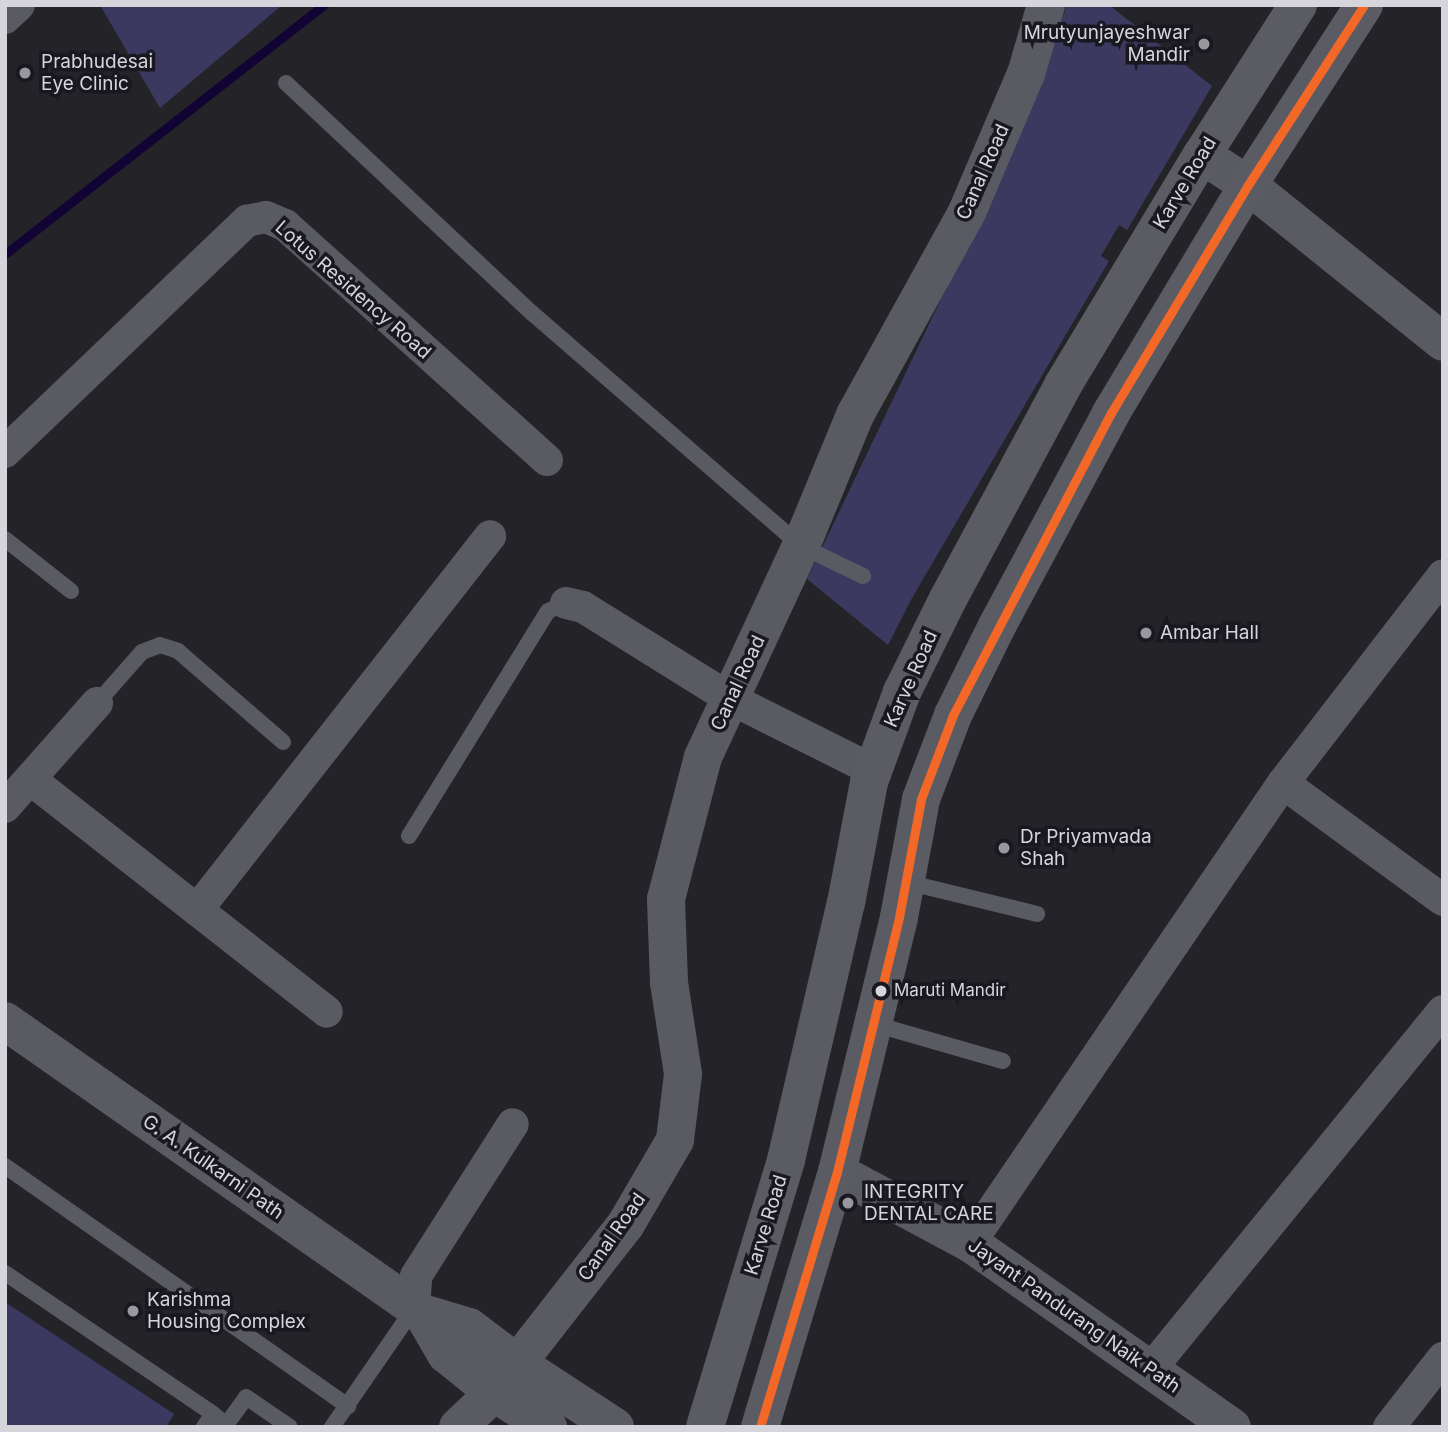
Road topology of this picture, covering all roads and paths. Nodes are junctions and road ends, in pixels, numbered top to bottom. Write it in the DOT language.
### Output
graph roads {
  1 [pos="19,5"];
  2 [pos="1046,5"];
  3 [pos="1298,5"];
  4 [pos="1364,5"];
  5 [pos="5,18"];
  6 [pos="286,83"];
  7 [pos="1202,155"];
  8 [pos="1248,185"];
  9 [pos="1443,342"];
  10 [pos="5,452"];
  11 [pos="547,460"];
  12 [pos="490,536"];
  13 [pos="5,539"];
  14 [pos="801,547"];
  15 [pos="1443,575"];
  16 [pos="863,576"];
  17 [pos="71,590"];
  18 [pos="566,603"];
  19 [pos="731,699"];
  20 [pos="97,703"];
  21 [pos="283,743"];
  22 [pos="873,770"];
  23 [pos="30,779"];
  24 [pos="1283,783"];
  25 [pos="5,807"];
  26 [pos="410,836"];
  27 [pos="906,881"];
  28 [pos="1443,900"];
  29 [pos="197,910"];
  30 [pos="1037,914"];
  31 [pos="1443,1011"];
  32 [pos="327,1012"];
  33 [pos="5,1021"];
  34 [pos="874,1024"];
  35 [pos="1003,1061"];
  36 [pos="513,1124"];
  37 [pos="5,1166"];
  38 [pos="837,1172"];
  39 [pos="970,1243"];
  40 [pos="5,1273"];
  41 [pos="418,1310"];
  42 [pos="1443,1358"];
  43 [pos="1150,1370"];
  44 [pos="505,1378"];
  45 [pos="348,1406"];
  46 [pos="208,1420"];
  47 [pos="290,1427"];
  48 [pos="332,1427"];
  49 [pos="458,1427"];
  50 [pos="548,1427"];
  51 [pos="615,1427"];
  52 [pos="705,1427"];
  53 [pos="761,1427"];
  54 [pos="1232,1427"];
  55 [pos="1389,1427"];
  1 -- 5 [label="street"];
  2 -- 14 [label="street, Canal Road"];
  3 -- 7 [label="main road, Karve Road"];
  4 -- 8 [label="main road"];
  6 -- 14 [label="lane"];
  7 -- 8 [label="street"];
  7 -- 22 [label="main road, Karve Road"];
  8 -- 9 [label="street"];
  8 -- 27 [label="main road"];
  10 -- 11 [label="street, Lotus Residency Road"];
  12 -- 29 [label="street"];
  13 -- 17 [label="lane"];
  14 -- 16 [label="lane"];
  14 -- 19 [label="street, Canal Road"];
  15 -- 24 [label="street"];
  18 -- 19 [label="street"];
  18 -- 26 [label="lane"];
  19 -- 22 [label="street"];
  19 -- 44 [label="street, Canal Road"];
  20 -- 21 [label="lane"];
  20 -- 23 [label="street"];
  22 -- 52 [label="main road, Karve Road"];
  23 -- 25 [label="street"];
  23 -- 29 [label="street"];
  24 -- 28 [label="street"];
  24 -- 39 [label="street"];
  27 -- 30 [label="lane"];
  27 -- 34 [label="main road"];
  29 -- 32 [label="street"];
  31 -- 43 [label="street"];
  33 -- 41 [label="street, G. A. Kulkarni Path"];
  34 -- 35 [label="lane"];
  34 -- 38 [label="main road"];
  36 -- 41 [label="street"];
  37 -- 45 [label="lane"];
  38 -- 39 [label="street, Jayant Pandurang Naik Path"];
  38 -- 53 [label="main road"];
  39 -- 43 [label="street, Jayant Pandurang Naik Path"];
  40 -- 46 [label="lane"];
  41 -- 44 [label="street, G. A. Kulkarni Path"];
  41 -- 45 [label="lane"];
  42 -- 55 [label="street"];
  43 -- 54 [label="street, Jayant Pandurang Naik Path"];
  44 -- 49 [label="street, Canal Road"];
  44 -- 50 [label="street, G. A. Kulkarni Path"];
  44 -- 51 [label="street, G. A. Kulkarni Path"];
  45 -- 48 [label="lane"];
  46 -- 47 [label="lane"];
}
